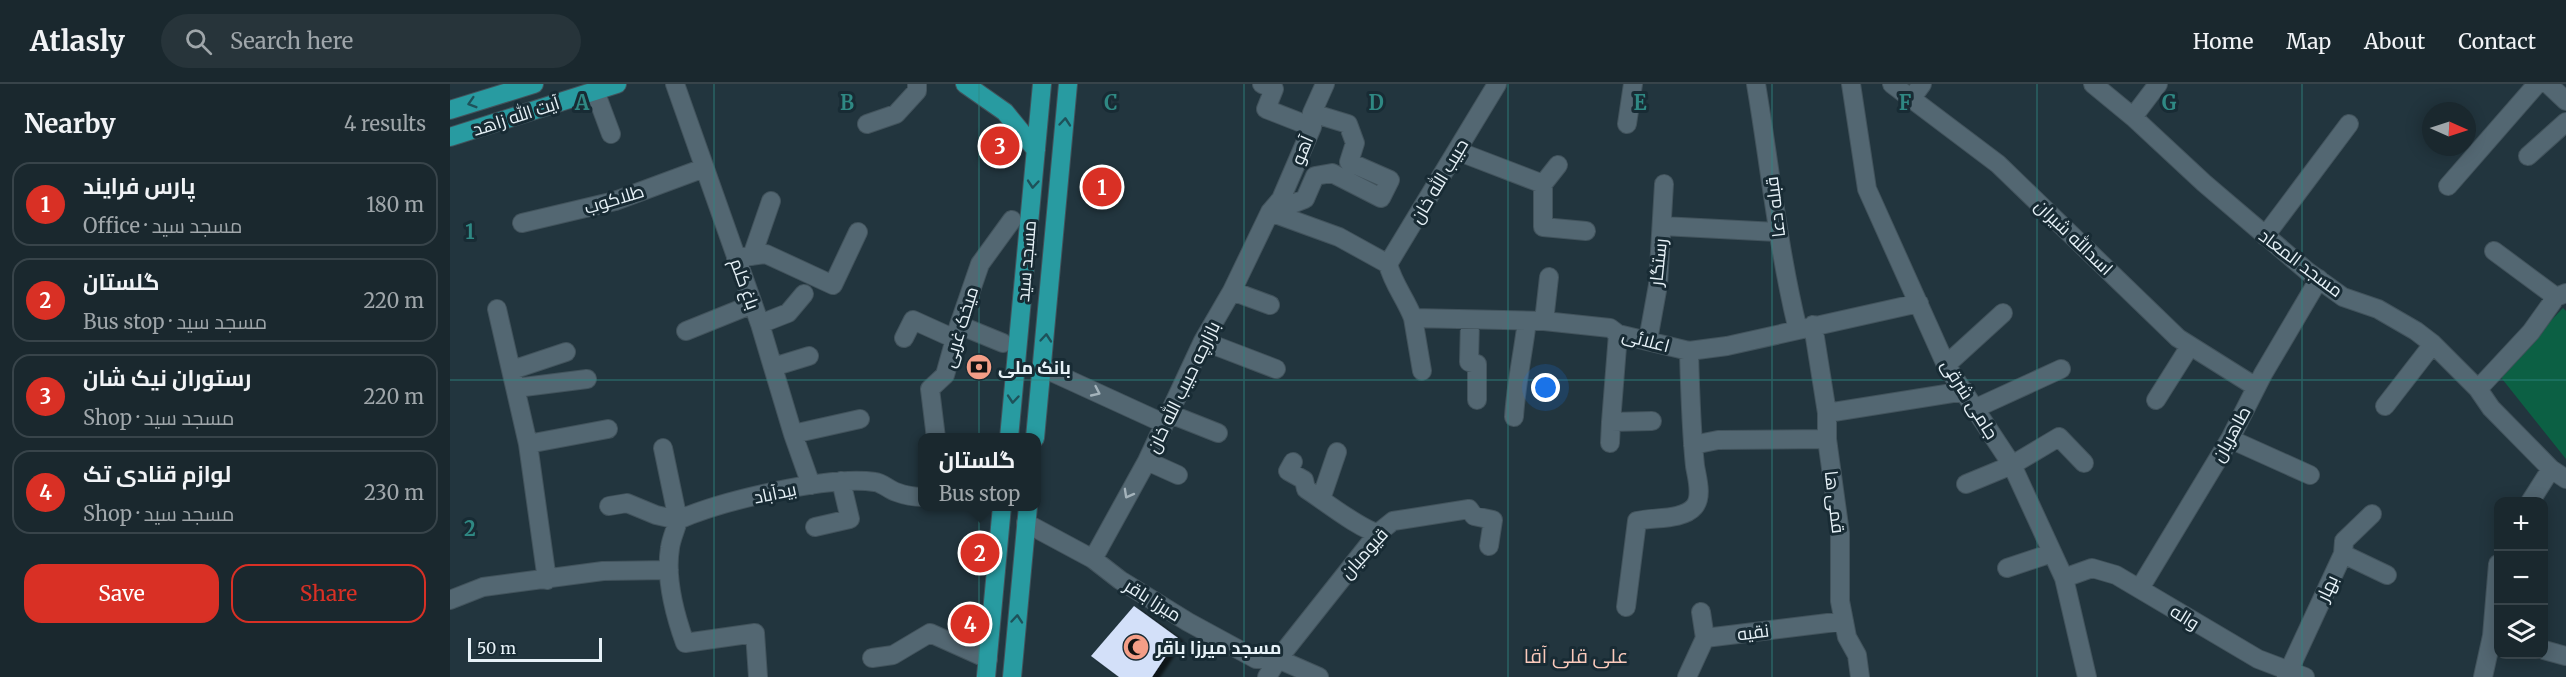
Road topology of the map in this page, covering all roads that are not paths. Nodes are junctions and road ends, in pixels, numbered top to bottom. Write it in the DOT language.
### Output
graph roads {
  1 [pos="534,84"];
  2 [pos="616,84"];
  3 [pos="675,84"];
  4 [pos="917,84"];
  5 [pos="965,84"];
  6 [pos="1042,84"];
  7 [pos="1068,84"];
  8 [pos="1262,84"];
  9 [pos="1325,84"];
  10 [pos="1497,84"];
  11 [pos="1633,84"];
  12 [pos="1756,84"];
  13 [pos="1851,84"];
  14 [pos="1892,84"];
  15 [pos="1922,84"];
  16 [pos="2094,84"];
  17 [pos="2158,84"];
  18 [pos="2537,84"];
  19 [pos="2548,84"];
  20 [pos="595,91"];
  21 [pos="1911,99"];
  22 [pos="2566,101"];
  23 [pos="450,110"];
  24 [pos="2133,117"];
  25 [pos="1312,120"];
  26 [pos="2566,122"];
  27 [pos="867,124"];
  28 [pos="1627,124"];
  29 [pos="2349,124"];
  30 [pos="611,134"];
  31 [pos="450,137"];
  32 [pos="1036,150"];
  33 [pos="1457,151"];
  34 [pos="2528,156"];
  35 [pos="1558,165"];
  36 [pos="704,168"];
  37 [pos="1543,184"];
  38 [pos="1664,184"];
  39 [pos="2448,186"];
  40 [pos="771,201"];
  41 [pos="1270,212"];
  42 [pos="1011,220"];
  43 [pos="522,224"];
  44 [pos="1662,226"];
  45 [pos="1586,231"];
  46 [pos="858,232"];
  47 [pos="1777,232"];
  48 [pos="2265,236"];
  49 [pos="2494,251"];
  50 [pos="744,257"];
  51 [pos="1390,272"];
  52 [pos="1549,277"];
  53 [pos="2319,279"];
  54 [pos="1232,291"];
  55 [pos="804,294"];
  56 [pos="2561,295"];
  57 [pos="1919,303"];
  58 [pos="753,304"];
  59 [pos="1270,305"];
  60 [pos="497,309"];
  61 [pos="2003,313"];
  62 [pos="1413,318"];
  63 [pos="1470,321"];
  64 [pos="1536,321"];
  65 [pos="760,324"];
  66 [pos="1806,328"];
  67 [pos="686,331"];
  68 [pos="957,332"];
  69 [pos="1618,334"];
  70 [pos="904,338"];
  71 [pos="1648,340"];
  72 [pos="1203,341"];
  73 [pos="1003,343"];
  74 [pos="2433,344"];
  75 [pos="2190,346"];
  76 [pos="1689,351"];
  77 [pos="566,352"];
  78 [pos="809,356"];
  79 [pos="1947,365"];
  80 [pos="773,367"];
  81 [pos="1043,368"];
  82 [pos="1276,369"];
  83 [pos="2061,369"];
  84 [pos="512,370"];
  85 [pos="1422,371"];
  86 [pos="587,379"];
  87 [pos="2256,387"];
  88 [pos="516,388"];
  89 [pos="2478,389"];
  90 [pos="1965,391"];
  91 [pos="1477,400"];
  92 [pos="2156,400"];
  93 [pos="2385,406"];
  94 [pos="1976,408"];
  95 [pos="1827,414"];
  96 [pos="1514,417"];
  97 [pos="1166,418"];
  98 [pos="860,419"];
  99 [pos="1652,421"];
  100 [pos="1611,422"];
  101 [pos="608,429"];
  102 [pos="935,433"];
  103 [pos="1009,433"];
  104 [pos="1036,433"];
  105 [pos="1218,433"];
  106 [pos="793,434"];
  107 [pos="1827,439"];
  108 [pos="2230,439"];
  109 [pos="1610,443"];
  110 [pos="528,444"];
  111 [pos="1693,445"];
  112 [pos="663,448"];
  113 [pos="1337,452"];
  114 [pos="1146,461"];
  115 [pos="1293,462"];
  116 [pos="2084,463"];
  117 [pos="2012,465"];
  118 [pos="2558,474"];
  119 [pos="1178,475"];
  120 [pos="2310,475"];
  121 [pos="841,481"];
  122 [pos="1966,484"];
  123 [pos="811,485"];
  124 [pos="918,496"];
  125 [pos="2534,497"];
  126 [pos="1321,499"];
  127 [pos="609,506"];
  128 [pos="1002,511"];
  129 [pos="1027,514"];
  130 [pos="2372,514"];
  131 [pos="678,520"];
  132 [pos="815,527"];
  133 [pos="1378,533"];
  134 [pos="1489,546"];
  135 [pos="2052,553"];
  136 [pos="2343,554"];
  137 [pos="1093,559"];
  138 [pos="2007,568"];
  139 [pos="669,570"];
  140 [pos="2387,575"];
  141 [pos="2064,578"];
  142 [pos="547,580"];
  143 [pos="2140,588"];
  144 [pos="450,600"];
  145 [pos="1626,607"];
  146 [pos="1701,612"];
  147 [pos="1844,621"];
  148 [pos="1705,638"];
  149 [pos="2494,640"];
  150 [pos="2548,651"];
  151 [pos="2566,656"];
  152 [pos="872,658"];
  153 [pos="1278,659"];
  154 [pos="987,668"];
  155 [pos="2293,674"];
  156 [pos="758,677"];
  157 [pos="1012,677"];
  158 [pos="1267,677"];
  159 [pos="1319,677"];
  160 [pos="1687,677"];
  161 [pos="1860,677"];
  162 [pos="2087,677"];
  163 [pos="2483,677"];
  1 -- 23 [label="main road, آیت الله زاهد, one-way"];
  2 -- 20 [label="main road, آیت الله زاهد"];
  3 -- 36 [label="street, باغ کلم"];
  4 -- 27 [label="street"];
  5 -- 32 [label="main road"];
  6 -- 32 [label="main road, مسجد سید"];
  81 -- 7 [label="main road, مسجد سید, one-way"];
  8 -- 25 [label="street"];
  9 -- 25 [label="street, آهو"];
  10 -- 33 [label="street, حبیب الله خان"];
  11 -- 28 [label="street"];
  12 -- 47 [label="street, قبله دعا"];
  13 -- 57 [label="street, جامی شرقی"];
  14 -- 21 [label="street, اسدالله شیران"];
  15 -- 21 [label="street"];
  16 -- 24 [label="street, مسجد المعاد"];
  17 -- 24 [label="street"];
  18 -- 39 [label="street"];
  19 -- 22 [label="street"];
  20 -- 30 [label="street"];
  20 -- 31 [label="main road, آیت الله زاهد"];
  21 -- 75 [label="street, اسدالله شیران"];
  24 -- 48 [label="street, مسجد المعاد"];
  25 -- 41 [label="street, آهو"];
  25 -- 41 [label="street"];
  26 -- 34 [label="street"];
  29 -- 48 [label="street"];
  32 -- 103 [label="main road, مسجد سید, one-way"];
  33 -- 37 [label="street"];
  33 -- 51 [label="street, حبیب الله خان"];
  35 -- 37 [label="street"];
  36 -- 43 [label="street, طلاکوب"];
  36 -- 50 [label="street, باغ کلم"];
  37 -- 45 [label="street"];
  38 -- 44 [label="street, رستگار"];
  40 -- 50 [label="street"];
  41 -- 51 [label="street"];
  41 -- 54 [label="street, بازارچه حبیب الله خان"];
  42 -- 68 [label="street, میخک غربی"];
  44 -- 47 [label="street"];
  44 -- 71 [label="street, رستگار"];
  46 -- 50 [label="street"];
  47 -- 66 [label="street, قبله دعا"];
  48 -- 53 [label="street, مسجد المعاد"];
  49 -- 56 [label="street"];
  50 -- 58 [label="street, باغ کلم"];
  51 -- 62 [label="street"];
  52 -- 64 [label="street"];
  53 -- 74 [label="street, مسجد المعاد"];
  53 -- 87 [label="street, طاهریان"];
  54 -- 59 [label="street"];
  54 -- 72 [label="street, بازارچه حبیب الله خان"];
  55 -- 65 [label="street"];
  56 -- 89 [label="street"];
  57 -- 66 [label="street, اعلائی"];
  57 -- 79 [label="street, جامی شرقی"];
  58 -- 65 [label="street, باغ کلم"];
  58 -- 67 [label="street"];
  60 -- 84 [label="street"];
  61 -- 79 [label="street"];
  62 -- 63 [label="street, اعلائی"];
  62 -- 85 [label="street"];
  63 -- 64 [label="street, اعلائی"];
  63 -- 91 [label="street"];
  64 -- 69 [label="street, اعلائی"];
  64 -- 96 [label="street"];
  65 -- 80 [label="street, باغ کلم"];
  66 -- 76 [label="street, اعلائی"];
  66 -- 95 [label="street, قمی ها"];
  68 -- 70 [label="street"];
  68 -- 73 [label="street"];
  68 -- 102 [label="street, میخک غربی"];
  69 -- 71 [label="street, اعلائی"];
  69 -- 100 [label="street"];
  71 -- 76 [label="street, اعلائی"];
  72 -- 82 [label="street"];
  72 -- 97 [label="street, بازارچه حبیب الله خان"];
  74 -- 89 [label="street, مسجد المعاد"];
  74 -- 93 [label="street"];
  75 -- 87 [label="street, اسدالله شیران"];
  75 -- 92 [label="street"];
  76 -- 111 [label="street"];
  77 -- 84 [label="street"];
  78 -- 80 [label="street"];
  79 -- 90 [label="street, جامی شرقی"];
  80 -- 106 [label="street, باغ کلم"];
  81 -- 97 [label="street, one-way"];
  81 -- 104 [label="main road, مسجد سید"];
  83 -- 94 [label="street"];
  84 -- 88 [label="street"];
  86 -- 88 [label="street"];
  87 -- 108 [label="street, طاهریان"];
  88 -- 110 [label="street"];
  89 -- 118 [label="street, مسجد المعاد"];
  90 -- 94 [label="street, جامی شرقی"];
  90 -- 95 [label="street"];
  94 -- 117 [label="street, جامی شرقی"];
  95 -- 107 [label="street, قمی ها"];
  97 -- 105 [label="street"];
  97 -- 114 [label="street, بازارچه حبیب الله خان"];
  98 -- 106 [label="street"];
  99 -- 100 [label="street"];
  100 -- 109 [label="street"];
  101 -- 110 [label="street"];
  106 -- 123 [label="street, باغ کلم"];
  107 -- 111 [label="street"];
  107 -- 147 [label="street, قمی ها"];
  108 -- 120 [label="street"];
  108 -- 143 [label="street, طاهریان"];
  110 -- 142 [label="street"];
  111 -- 145 [label="street"];
  112 -- 131 [label="street"];
  113 -- 126 [label="street"];
  114 -- 119 [label="street"];
  114 -- 137 [label="street, بازارچه حبیب الله خان, one-way"];
  115 -- 126 [label="street"];
  116 -- 117 [label="street"];
  117 -- 122 [label="street"];
  117 -- 135 [label="street, جامی شرقی"];
  118 -- 125 [label="street"];
  121 -- 123 [label="street, بیدآباد"];
  121 -- 124 [label="street, بیدآباد"];
  121 -- 132 [label="street"];
  123 -- 131 [label="street, بیدآباد"];
  126 -- 133 [label="street"];
  127 -- 131 [label="street"];
  128 -- 154 [label="main road"];
  129 -- 137 [label="street, میرزا باقر"];
  157 -- 129 [label="main road, one-way"];
  130 -- 136 [label="street, بهار"];
  131 -- 139 [label="street"];
  133 -- 134 [label="street, قیومیان"];
  133 -- 153 [label="street, قیومیان"];
  135 -- 138 [label="street"];
  135 -- 141 [label="street, جامی شرقی"];
  136 -- 140 [label="street"];
  136 -- 155 [label="street, بهار"];
  137 -- 153 [label="street, میرزا باقر"];
  139 -- 142 [label="street"];
  139 -- 156 [label="street"];
  141 -- 143 [label="street, واله"];
  141 -- 162 [label="street, جامی شرقی"];
  142 -- 144 [label="street"];
  143 -- 155 [label="street, واله"];
  146 -- 148 [label="street"];
  147 -- 148 [label="street, نقیه"];
  147 -- 161 [label="street, قمی ها"];
  148 -- 160 [label="street"];
  149 -- 163 [label="street"];
  150 -- 151 [label="street"];
  152 -- 154 [label="street"];
  153 -- 158 [label="street, قیومیان"];
  153 -- 159 [label="street, میرزا باقر"];
}
